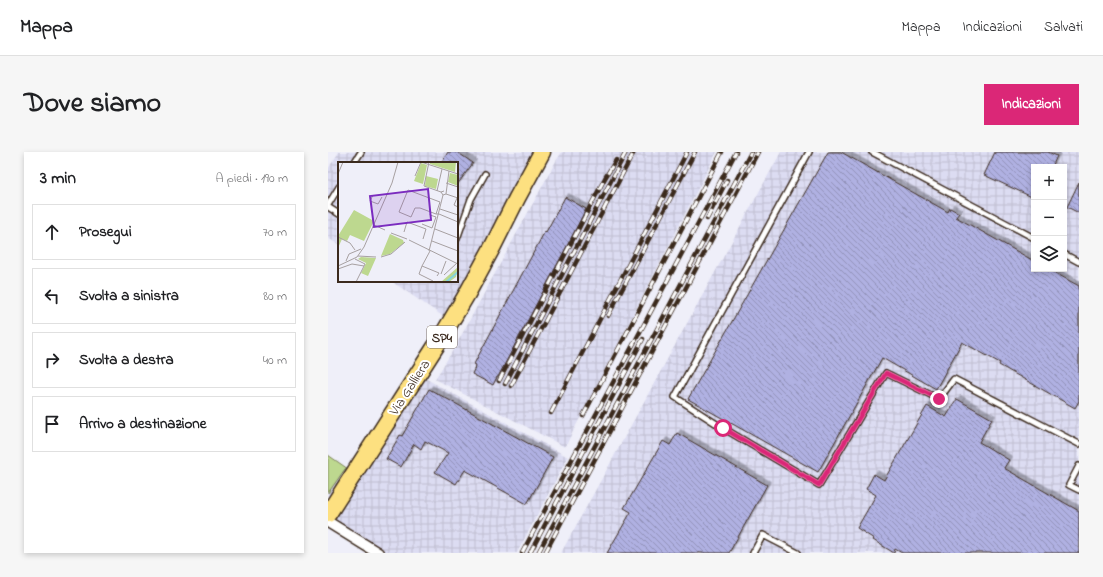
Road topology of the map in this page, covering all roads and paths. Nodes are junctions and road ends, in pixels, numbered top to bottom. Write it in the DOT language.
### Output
graph roads {
  1 [pos="361,152"];
  2 [pos="542,152"];
  3 [pos="809,152"];
  4 [pos="872,152"];
  5 [pos="355,162"];
  6 [pos="485,174"];
  7 [pos="338,189"];
  8 [pos="328,206"];
  9 [pos="338,213"];
  10 [pos="458,236"];
  11 [pos="1031,236"];
  12 [pos="1067,256"];
  13 [pos="1079,262"];
  14 [pos="1079,444"];
  15 [pos="1079,466"];
  16 [pos="1079,490"];
  17 [pos="328,514"];
  18 [pos="328,522"];
  19 [pos="378,553"];
  20 [pos="753,553"];
  21 [pos="798,553"];
  1 -- 5 [label="lane"];
  2 -- 17 [label="main road, Via Galliera / SP4"];
  3 -- 14 [label="lane"];
  4 -- 11 [label="lane"];
  6 -- 10 [label="lane"];
  7 -- 8 [label="lane"];
  8 -- 9 [label="lane"];
  12 -- 13 [label="lane"];
  15 -- 16 [label="lane"];
  18 -- 19 [label="street"];
  20 -- 21 [label="lane"];
}
